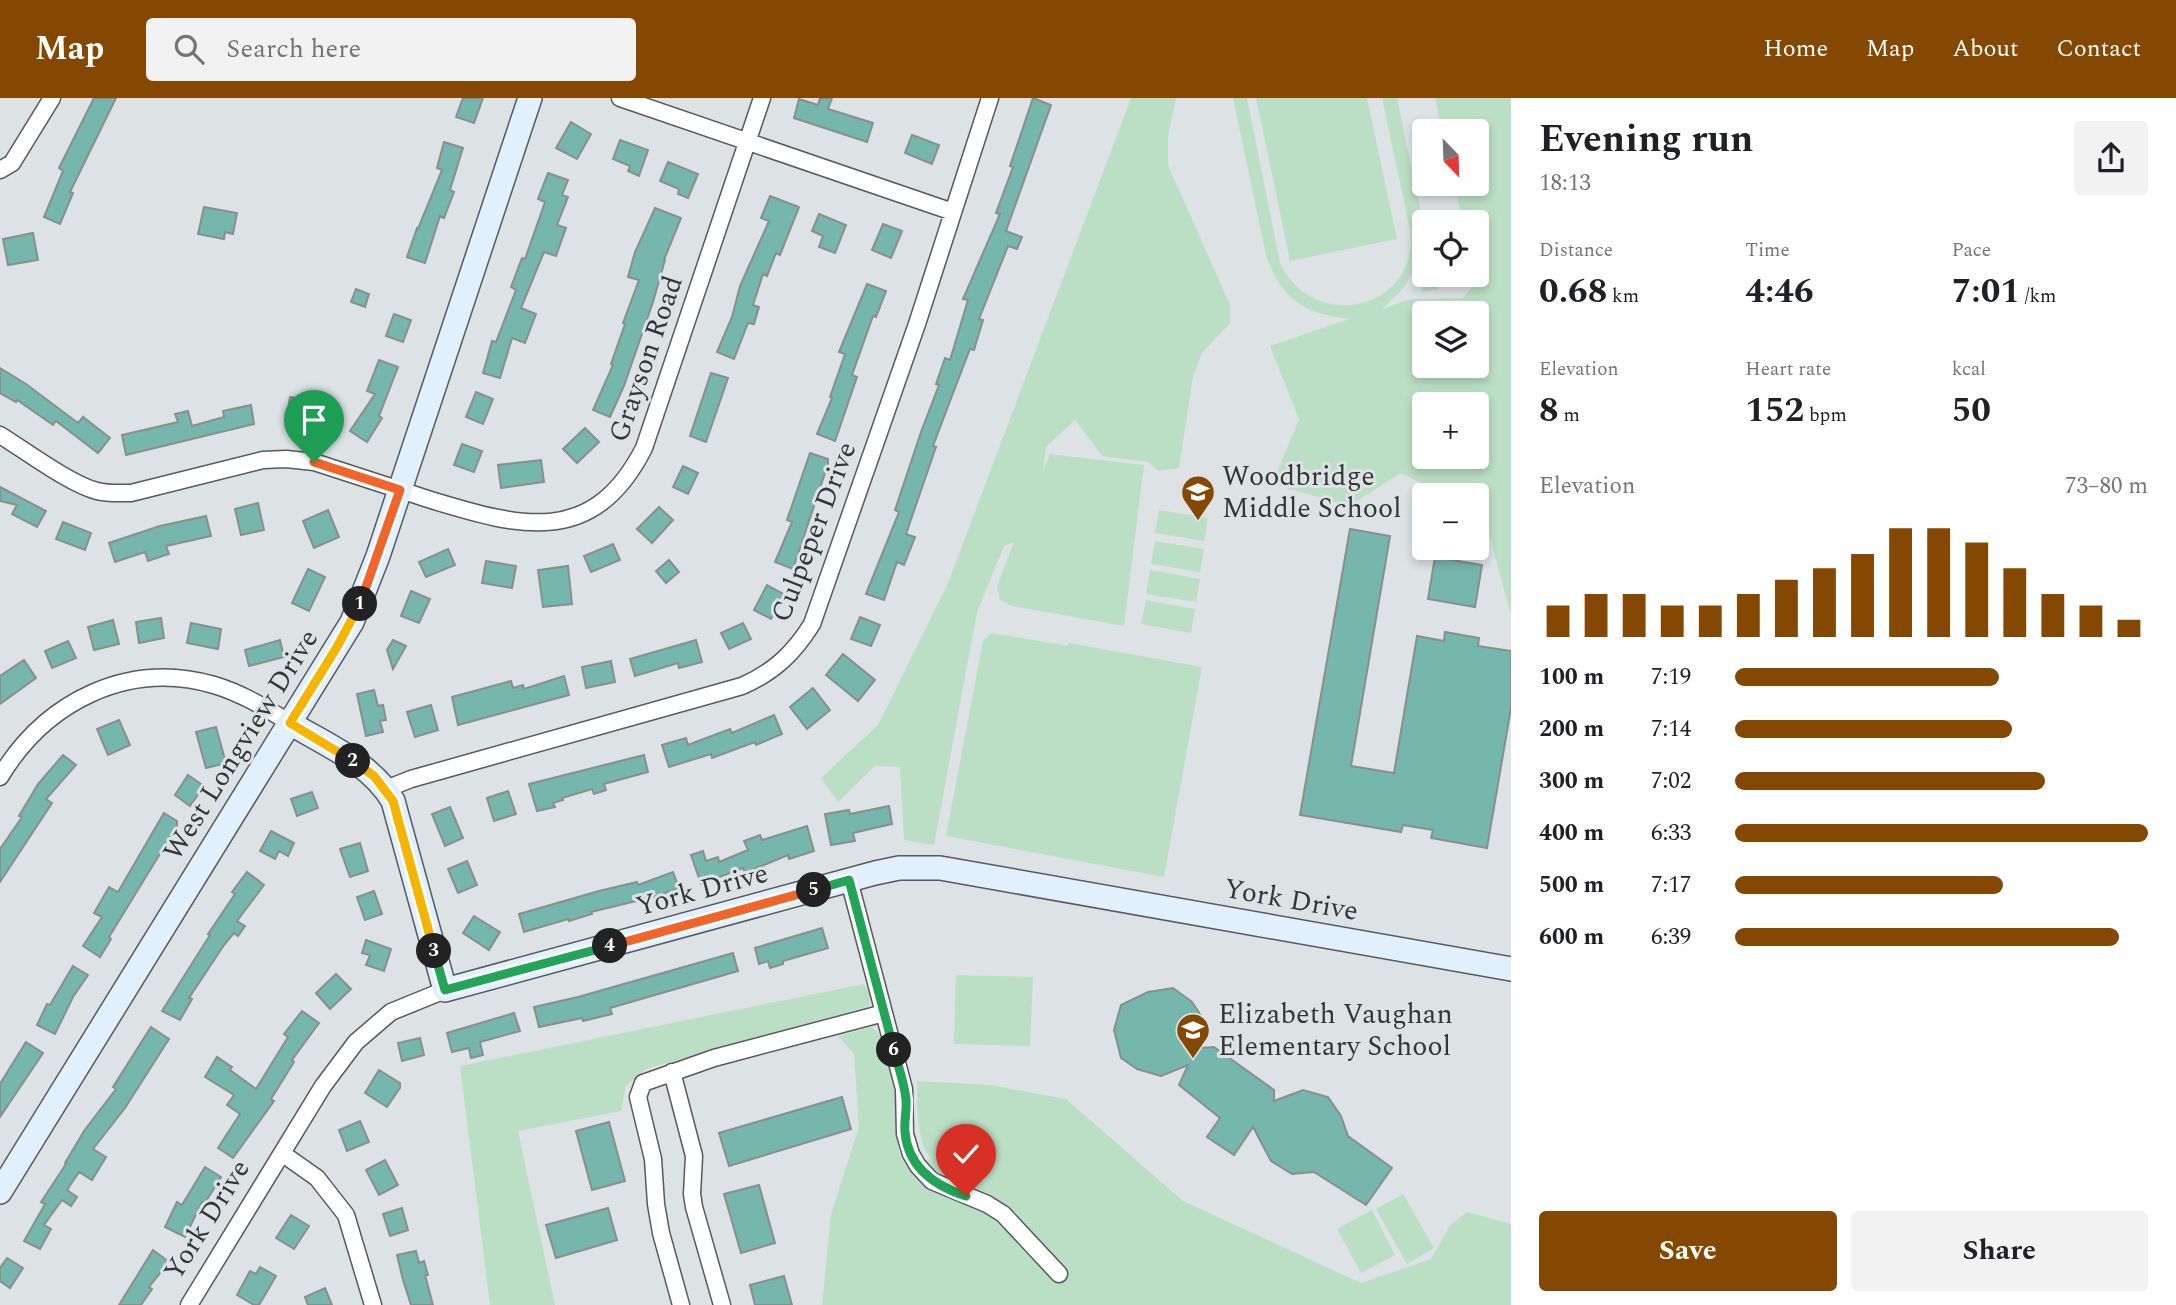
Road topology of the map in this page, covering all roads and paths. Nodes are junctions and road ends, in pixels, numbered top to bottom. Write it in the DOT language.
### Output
graph roads {
  1 [pos="52,98"];
  2 [pos="530,98"];
  3 [pos="620,98"];
  4 [pos="762,98"];
  5 [pos="990,98"];
  6 [pos="748,142"];
  7 [pos="0,170"];
  8 [pos="953,212"];
  9 [pos="0,435"];
  10 [pos="400,490"];
  11 [pos="290,723"];
  12 [pos="0,777"];
  13 [pos="386,789"];
  14 [pos="849,880"];
  15 [pos="1511,969"];
  16 [pos="445,990"];
  17 [pos="884,1013"];
  18 [pos="672,1072"];
  19 [pos="283,1154"];
  20 [pos="0,1192"];
  21 [pos="1059,1274"];
  22 [pos="189,1305"];
  23 [pos="373,1305"];
  24 [pos="681,1305"];
  25 [pos="722,1305"];
  1 -- 7 [label="street"];
  2 -- 10 [label="street, West Longview Drive"];
  3 -- 6 [label="street"];
  4 -- 6 [label="street, Grayson Road"];
  5 -- 8 [label="street, Culpeper Drive"];
  6 -- 8 [label="street"];
  6 -- 10 [label="street, Grayson Road"];
  8 -- 13 [label="street, Culpeper Drive"];
  9 -- 10 [label="street, Grayson Road"];
  10 -- 11 [label="street, West Longview Drive"];
  11 -- 12 [label="street"];
  11 -- 13 [label="street"];
  11 -- 20 [label="street, West Longview Drive"];
  13 -- 16 [label="street"];
  14 -- 15 [label="street, York Drive"];
  14 -- 16 [label="street, York Drive"];
  14 -- 17 [label="street"];
  16 -- 19 [label="street, York Drive"];
  17 -- 18 [label="street"];
  17 -- 21 [label="street"];
  18 -- 24 [label="street"];
  18 -- 25 [label="street"];
  19 -- 22 [label="street, York Drive"];
  19 -- 23 [label="street"];
}
